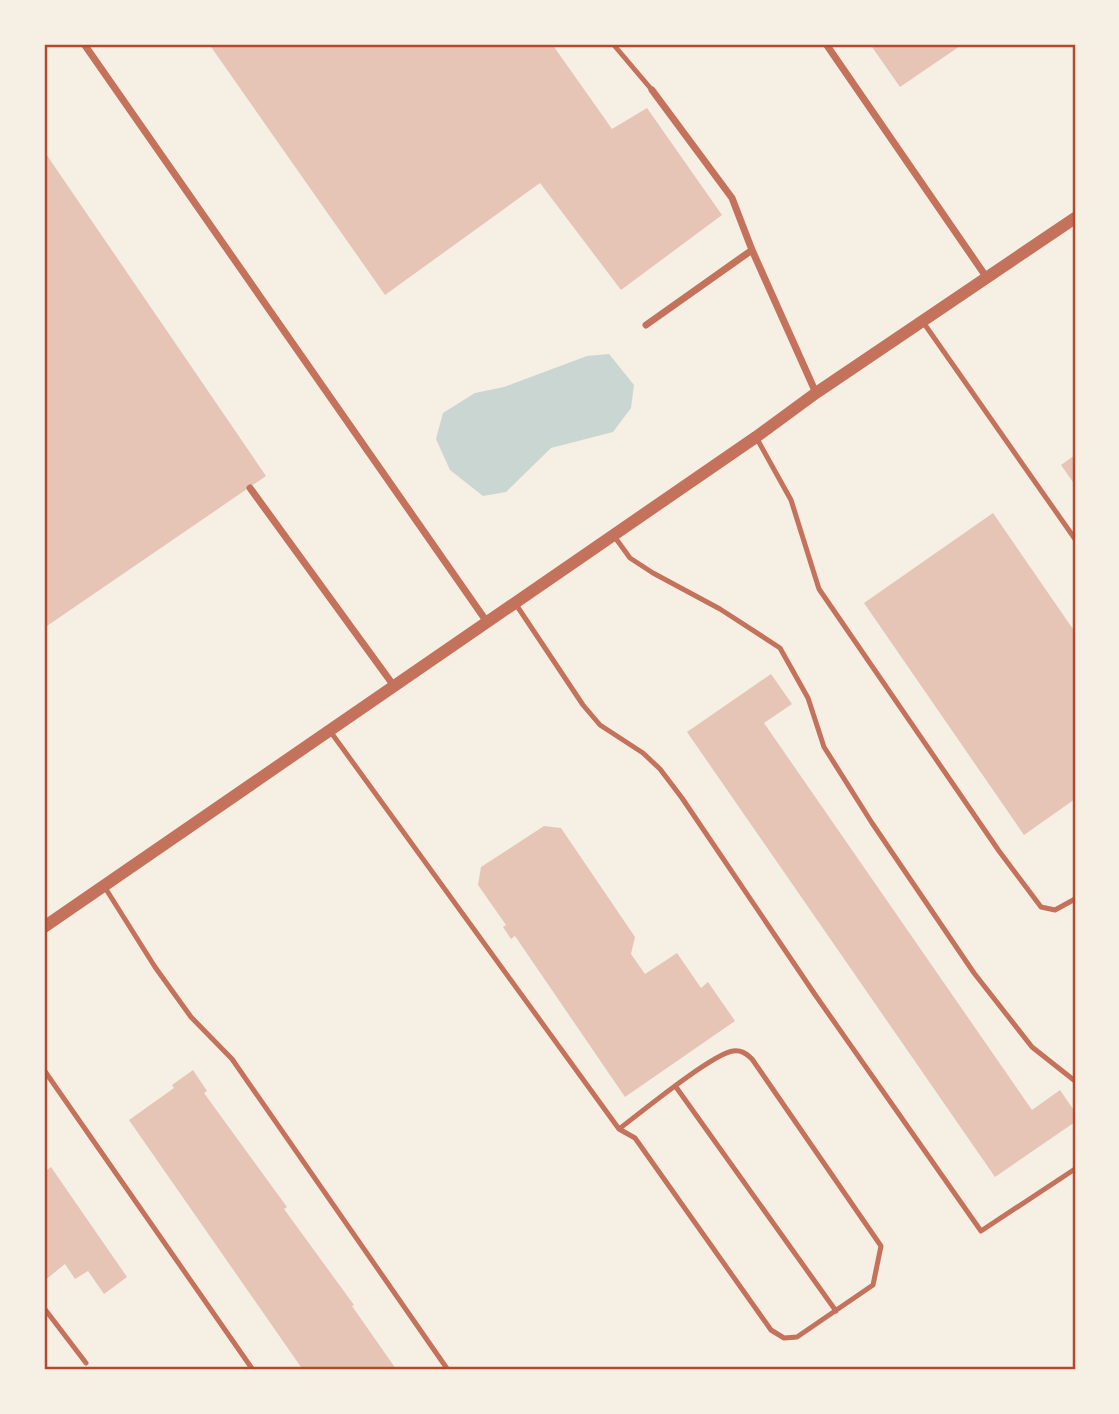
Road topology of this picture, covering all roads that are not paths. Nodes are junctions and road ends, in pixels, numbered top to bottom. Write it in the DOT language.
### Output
graph roads {
  1 [pos="84,44"];
  2 [pos="613,44"];
  3 [pos="826,44"];
  4 [pos="652,90"];
  5 [pos="1075,218"];
  6 [pos="752,250"];
  7 [pos="988,278"];
  8 [pos="923,322"];
  9 [pos="646,325"];
  10 [pos="816,393"];
  11 [pos="756,437"];
  12 [pos="250,488"];
  13 [pos="614,536"];
  14 [pos="1075,539"];
  15 [pos="515,603"];
  16 [pos="487,622"];
  17 [pos="394,686"];
  18 [pos="330,731"];
  19 [pos="104,886"];
  20 [pos="1075,899"];
  21 [pos="44,928"];
  22 [pos="44,1070"];
  23 [pos="1075,1080"];
  24 [pos="676,1087"];
  25 [pos="618,1129"];
  26 [pos="1075,1169"];
  27 [pos="44,1308"];
  28 [pos="836,1311"];
  29 [pos="86,1363"];
  30 [pos="253,1370"];
  31 [pos="448,1370"];
  1 -- 16 [label="street"];
  2 -- 4 [label="lane"];
  3 -- 7 [label="street"];
  4 -- 6 [label="street"];
  5 -- 7 [label="street"];
  6 -- 9 [label="street"];
  6 -- 10 [label="street"];
  7 -- 8 [label="street"];
  8 -- 10 [label="street"];
  8 -- 14 [label="lane"];
  10 -- 11 [label="street"];
  11 -- 13 [label="street"];
  11 -- 20 [label="lane"];
  12 -- 17 [label="street"];
  13 -- 15 [label="street"];
  13 -- 23 [label="lane"];
  15 -- 16 [label="street"];
  15 -- 26 [label="lane"];
  16 -- 17 [label="street"];
  17 -- 18 [label="street"];
  18 -- 19 [label="street"];
  18 -- 25 [label="lane"];
  19 -- 21 [label="street"];
  19 -- 31 [label="lane"];
  22 -- 30 [label="lane"];
  24 -- 25 [label="lane"];
  24 -- 28 [label="lane"];
  24 -- 28 [label="lane"];
  25 -- 28 [label="lane"];
  27 -- 29 [label="lane"];
}
